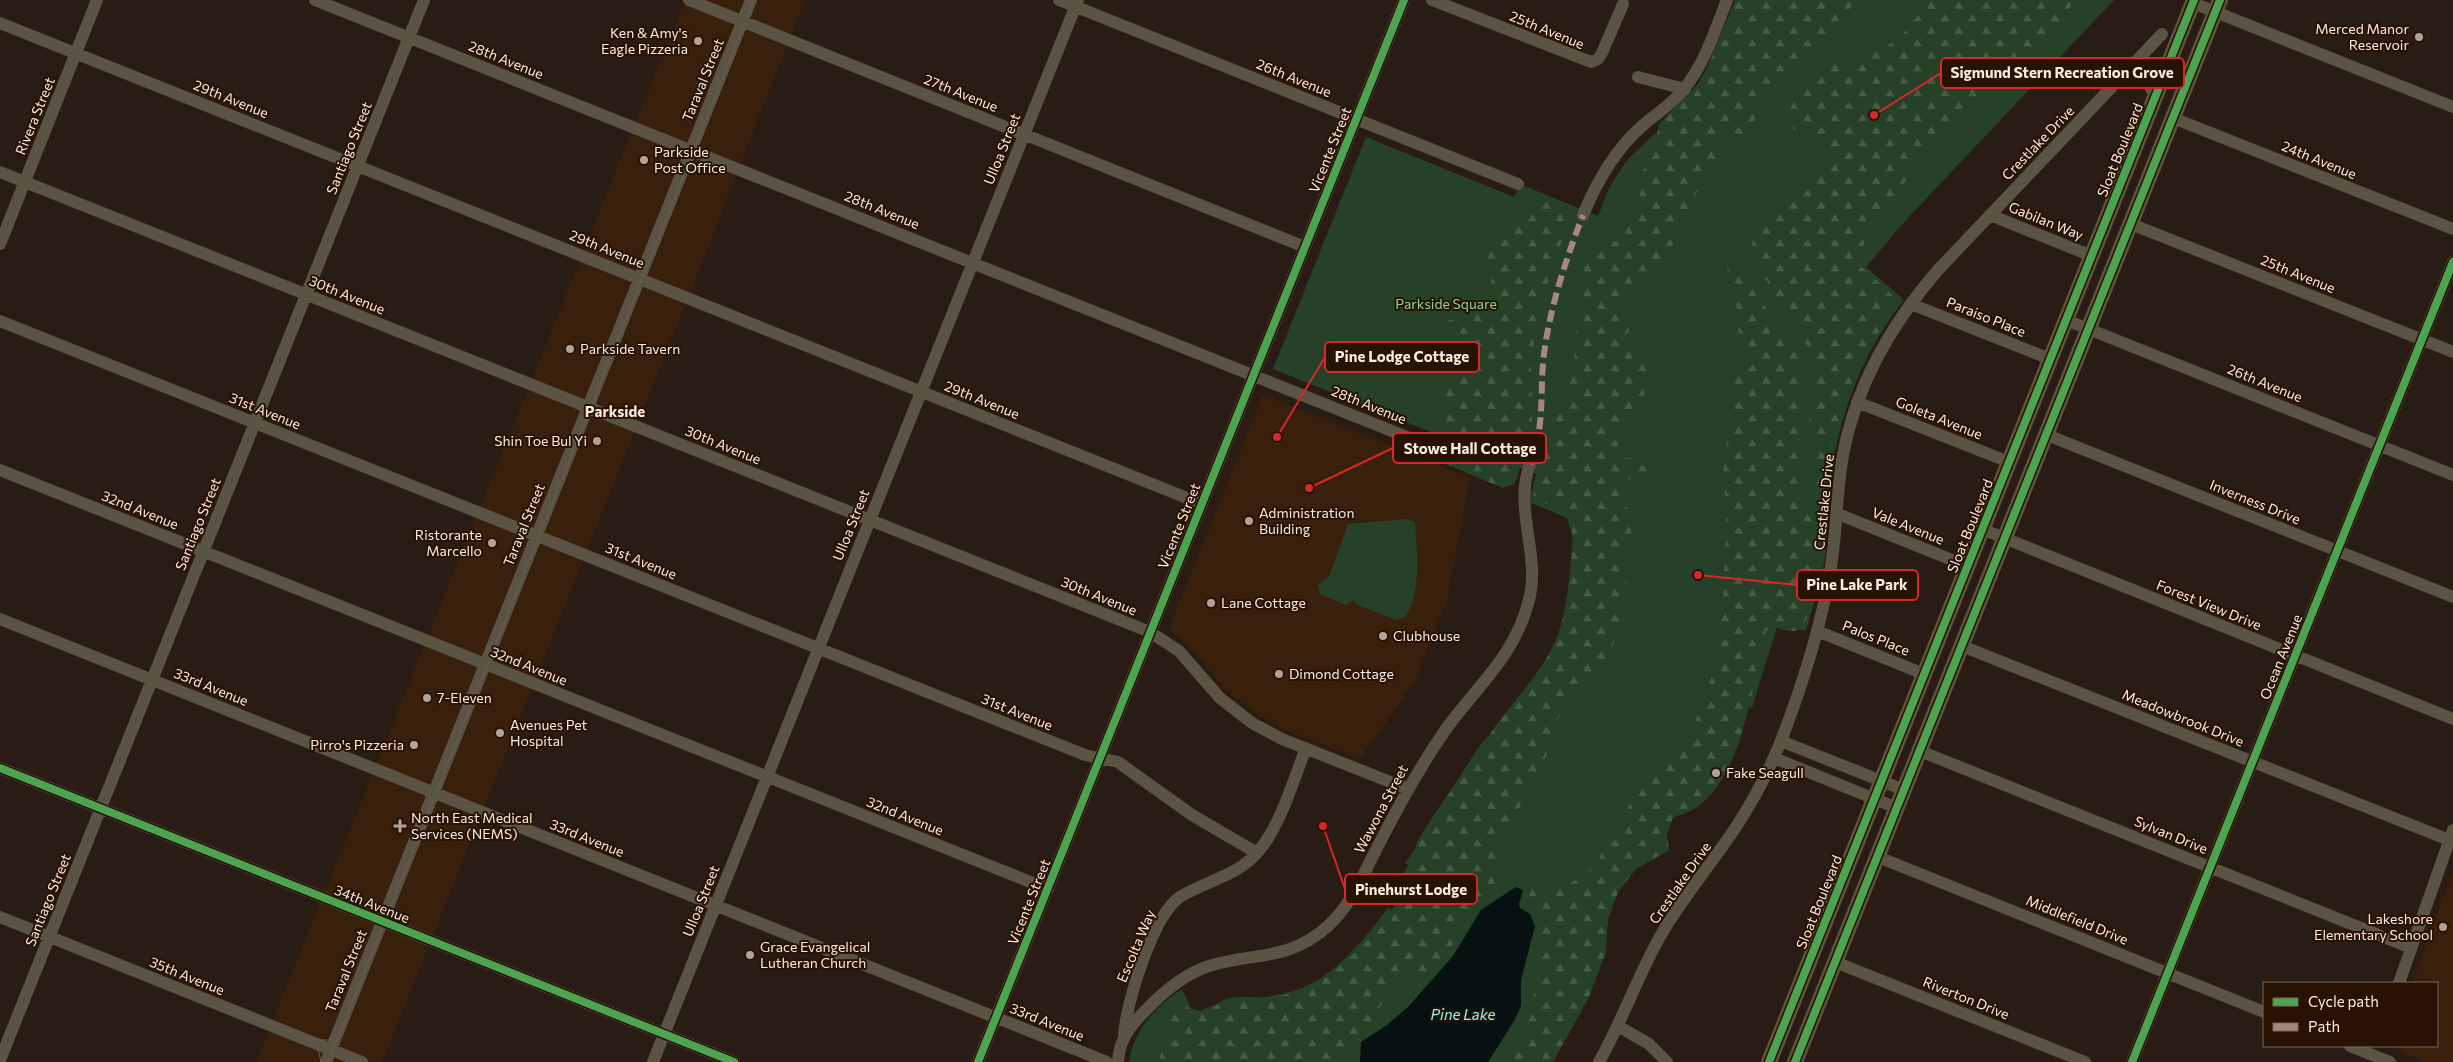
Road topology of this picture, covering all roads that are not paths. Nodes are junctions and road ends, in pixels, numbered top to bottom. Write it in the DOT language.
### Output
graph roads {
  1 [pos="97,0"];
  2 [pos="315,0"];
  3 [pos="424,0"];
  4 [pos="689,0"];
  5 [pos="751,0"];
  6 [pos="1059,0"];
  7 [pos="1404,0"];
  8 [pos="1432,0"];
  9 [pos="1727,0"];
  10 [pos="2193,1"];
  11 [pos="1076,3"];
  12 [pos="1623,4"];
  13 [pos="2218,6"];
  14 [pos="742,22"];
  15 [pos="0,23"];
  16 [pos="2162,34"];
  17 [pos="410,37"];
  18 [pos="76,53"];
  19 [pos="2125,74"];
  20 [pos="1638,77"];
  21 [pos="1685,89"];
  22 [pos="2156,94"];
  23 [pos="2453,107"];
  24 [pos="2173,118"];
  25 [pos="1356,119"];
  26 [pos="1024,134"];
  27 [pos="691,150"];
  28 [pos="358,166"];
  29 [pos="0,172"];
  30 [pos="25,182"];
  31 [pos="1518,184"];
  32 [pos="1583,215"];
  33 [pos="1990,215"];
  34 [pos="2131,224"];
  35 [pos="2453,230"];
  36 [pos="0,244"];
  37 [pos="1305,247"];
  38 [pos="2092,256"];
  39 [pos="2453,262"];
  40 [pos="972,263"];
  41 [pos="639,279"];
  42 [pos="307,294"];
  43 [pos="1911,304"];
  44 [pos="2066,320"];
  45 [pos="0,321"];
  46 [pos="2089,329"];
  47 [pos="2422,340"];
  48 [pos="2453,352"];
  49 [pos="2050,359"];
  50 [pos="1254,375"];
  51 [pos="921,392"];
  52 [pos="1858,402"];
  53 [pos="588,407"];
  54 [pos="255,423"];
  55 [pos="2046,435"];
  56 [pos="2380,445"];
  57 [pos="1437,449"];
  58 [pos="2009,462"];
  59 [pos="1530,464"];
  60 [pos="0,470"];
  61 [pos="2453,475"];
  62 [pos="1202,504"];
  63 [pos="1838,514"];
  64 [pos="870,520"];
  65 [pos="1982,530"];
  66 [pos="536,536"];
  67 [pos="2005,539"];
  68 [pos="204,551"];
  69 [pos="2337,551"];
  70 [pos="1967,566"];
  71 [pos="2453,597"];
  72 [pos="0,619"];
  73 [pos="1817,631"];
  74 [pos="1150,632"];
  75 [pos="1962,646"];
  76 [pos="818,648"];
  77 [pos="2295,656"];
  78 [pos="485,664"];
  79 [pos="1924,674"];
  80 [pos="152,680"];
  81 [pos="2453,719"];
  82 [pos="1781,741"];
  83 [pos="1306,748"];
  84 [pos="1920,751"];
  85 [pos="1100,758"];
  86 [pos="1774,758"];
  87 [pos="2253,762"];
  88 [pos="0,768"];
  89 [pos="767,777"];
  90 [pos="1881,781"];
  91 [pos="1408,789"];
  92 [pos="1904,790"];
  93 [pos="434,792"];
  94 [pos="1874,798"];
  95 [pos="1897,808"];
  96 [pos="100,809"];
  97 [pos="2451,835"];
  98 [pos="1257,853"];
  99 [pos="1878,857"];
  100 [pos="2210,867"];
  101 [pos="1048,889"];
  102 [pos="715,905"];
  103 [pos="0,917"];
  104 [pos="382,922"];
  105 [pos="49,937"];
  106 [pos="2412,948"];
  107 [pos="1835,962"];
  108 [pos="2168,973"];
  109 [pos="2399,982"];
  110 [pos="2263,1012"];
  111 [pos="996,1018"];
  112 [pos="1618,1026"];
  113 [pos="664,1034"];
  114 [pos="1124,1036"];
  115 [pos="2353,1047"];
  116 [pos="331,1049"];
  117 [pos="2374,1054"];
  118 [pos="0,1060"];
  119 [pos="326,1062"];
  120 [pos="362,1062"];
  121 [pos="653,1062"];
  122 [pos="734,1062"];
  123 [pos="978,1062"];
  124 [pos="1107,1062"];
  125 [pos="1118,1062"];
  126 [pos="1600,1062"];
  127 [pos="1667,1062"];
  128 [pos="1769,1062"];
  129 [pos="1795,1062"];
  130 [pos="2085,1062"];
  131 [pos="2132,1062"];
  132 [pos="2390,1062"];
  1 -- 18 [label="street, Rivera Street"];
  2 -- 17 [label="street, 28th Avenue"];
  3 -- 17 [label="street, Santiago Street"];
  4 -- 14 [label="street, 27th Avenue"];
  5 -- 14 [label="street, Taraval Street"];
  6 -- 11 [label="street, 26th Avenue"];
  7 -- 25 [label="street, Vicente Street"];
  8 -- 12 [label="street, 25th Avenue"];
  9 -- 21 [label="street"];
  10 -- 13 [label="street"];
  10 -- 22 [label="main road, Sloat Boulevard"];
  11 -- 25 [label="street, 26th Avenue"];
  11 -- 26 [label="street, Ulloa Street"];
  13 -- 23 [label="street"];
  13 -- 24 [label="main road"];
  14 -- 26 [label="street, 27th Avenue"];
  14 -- 27 [label="street, Taraval Street"];
  15 -- 18 [label="street, 29th Avenue"];
  16 -- 19 [label="street, Crestlake Drive"];
  17 -- 27 [label="street, 28th Avenue"];
  17 -- 28 [label="street, Santiago Street"];
  18 -- 28 [label="street, 29th Avenue"];
  18 -- 30 [label="street, Rivera Street"];
  19 -- 22 [label="main road"];
  19 -- 33 [label="street, Crestlake Drive"];
  20 -- 21 [label="street"];
  21 -- 32 [label="street"];
  22 -- 38 [label="main road, Sloat Boulevard"];
  24 -- 34 [label="main road"];
  24 -- 35 [label="street, 24th Avenue"];
  25 -- 31 [label="street, 26th Avenue"];
  25 -- 37 [label="street, Vicente Street"];
  26 -- 37 [label="street, 27th Avenue"];
  26 -- 40 [label="street, Ulloa Street"];
  27 -- 40 [label="street, 28th Avenue"];
  27 -- 41 [label="street, Taraval Street"];
  28 -- 41 [label="street, 29th Avenue"];
  28 -- 42 [label="street, Santiago Street"];
  29 -- 30 [label="street, 30th Avenue"];
  30 -- 36 [label="street, Rivera Street"];
  30 -- 42 [label="street, 30th Avenue"];
  33 -- 38 [label="street, Gabilan Way"];
  33 -- 43 [label="street, Crestlake Drive"];
  34 -- 46 [label="main road"];
  34 -- 47 [label="street, 25th Avenue"];
  37 -- 50 [label="street, Vicente Street"];
  38 -- 44 [label="main road, Sloat Boulevard"];
  39 -- 47 [label="street, Ocean Avenue"];
  40 -- 50 [label="street, 28th Avenue"];
  40 -- 51 [label="street, Ulloa Street"];
  41 -- 51 [label="street, 29th Avenue"];
  41 -- 53 [label="street, Taraval Street"];
  42 -- 53 [label="street, 30th Avenue"];
  42 -- 54 [label="street, Santiago Street"];
  43 -- 49 [label="street, Paraiso Place"];
  43 -- 52 [label="street, Crestlake Drive"];
  44 -- 46 [label="street, 26th Avenue"];
  44 -- 49 [label="main road, Sloat Boulevard"];
  45 -- 54 [label="street, 31st Avenue"];
  46 -- 55 [label="main road"];
  46 -- 56 [label="street, 26th Avenue"];
  47 -- 48 [label="street, 25th Avenue"];
  47 -- 56 [label="street, Ocean Avenue"];
  49 -- 58 [label="main road, Sloat Boulevard"];
  50 -- 57 [label="street, 28th Avenue"];
  50 -- 62 [label="street, Vicente Street"];
  51 -- 62 [label="street, 29th Avenue"];
  51 -- 64 [label="street, Ulloa Street"];
  52 -- 58 [label="street, Goleta Avenue"];
  52 -- 63 [label="street, Crestlake Drive"];
  53 -- 64 [label="street, 30th Avenue"];
  53 -- 66 [label="street, Taraval Street"];
  54 -- 66 [label="street, 31st Avenue"];
  54 -- 68 [label="street, Santiago Street"];
  55 -- 67 [label="main road"];
  55 -- 69 [label="street, Inverness Drive"];
  56 -- 61 [label="street, 26th Avenue"];
  56 -- 69 [label="street, Ocean Avenue"];
  58 -- 65 [label="main road, Sloat Boulevard"];
  59 -- 91 [label="street, Wawona Street"];
  60 -- 68 [label="street, 32nd Avenue"];
  62 -- 74 [label="street, Vicente Street"];
  63 -- 70 [label="street, Vale Avenue"];
  63 -- 73 [label="street, Crestlake Drive"];
  64 -- 74 [label="street, 30th Avenue"];
  64 -- 76 [label="street, Ulloa Street"];
  65 -- 67 [label="street, Forest View Drive"];
  65 -- 70 [label="main road, Sloat Boulevard"];
  66 -- 76 [label="street, 31st Avenue"];
  66 -- 78 [label="street, Taraval Street"];
  67 -- 75 [label="main road"];
  67 -- 77 [label="street, Forest View Drive"];
  68 -- 78 [label="street, 32nd Avenue"];
  68 -- 80 [label="street, Santiago Street"];
  69 -- 71 [label="street, Inverness Drive"];
  69 -- 77 [label="street, Ocean Avenue"];
  70 -- 79 [label="main road, Sloat Boulevard"];
  72 -- 80 [label="street, 33rd Avenue"];
  73 -- 79 [label="street, Palos Place"];
  73 -- 82 [label="street, Crestlake Drive"];
  74 -- 83 [label="street, 30th Avenue"];
  74 -- 85 [label="street, Vicente Street"];
  75 -- 84 [label="main road"];
  75 -- 87 [label="street, Meadowbrook Drive"];
  76 -- 85 [label="street, 31st Avenue"];
  76 -- 89 [label="street, Ulloa Street"];
  77 -- 81 [label="street, Forest View Drive"];
  77 -- 87 [label="street, Ocean Avenue"];
  78 -- 89 [label="street, 32nd Avenue"];
  78 -- 93 [label="street, Taraval Street"];
  79 -- 90 [label="main road, Sloat Boulevard"];
  80 -- 93 [label="street, 33rd Avenue"];
  80 -- 96 [label="street, Santiago Street"];
  82 -- 86 [label="street, Crestlake Drive"];
  82 -- 90 [label="street"];
  83 -- 91 [label="street, 30th Avenue"];
  83 -- 98 [label="street, Escolta Way"];
  84 -- 92 [label="main road"];
  84 -- 100 [label="street, Sylvan Drive"];
  85 -- 98 [label="street, 31st Avenue"];
  85 -- 101 [label="street, Vicente Street"];
  86 -- 94 [label="street"];
  86 -- 112 [label="street, Crestlake Drive"];
  87 -- 97 [label="street, Meadowbrook Drive"];
  87 -- 100 [label="street, Ocean Avenue"];
  88 -- 96 [label="street, 34th Avenue"];
  89 -- 101 [label="street, 32nd Avenue"];
  89 -- 102 [label="street, Ulloa Street"];
  90 -- 92 [label="street"];
  90 -- 94 [label="main road, Sloat Boulevard"];
  91 -- 114 [label="street, Wawona Street"];
  92 -- 95 [label="main road"];
  93 -- 102 [label="street, 33rd Avenue"];
  93 -- 104 [label="street, Taraval Street"];
  94 -- 95 [label="street"];
  94 -- 128 [label="main road, Sloat Boulevard"];
  95 -- 99 [label="main road"];
  96 -- 104 [label="street, 34th Avenue"];
  96 -- 105 [label="street, Santiago Street"];
  97 -- 106 [label="street"];
  98 -- 114 [label="street, Escolta Way"];
  99 -- 107 [label="main road"];
  99 -- 108 [label="street, Middlefield Drive"];
  100 -- 106 [label="street, Sylvan Drive"];
  100 -- 108 [label="street, Ocean Avenue"];
  101 -- 111 [label="street, Vicente Street"];
  102 -- 111 [label="street, 33rd Avenue"];
  102 -- 113 [label="street, Ulloa Street"];
  103 -- 105 [label="street, 35th Avenue"];
  104 -- 113 [label="street, 34th Avenue"];
  104 -- 116 [label="street, Taraval Street"];
  105 -- 116 [label="street, 35th Avenue"];
  105 -- 118 [label="street, Santiago Street"];
  106 -- 109 [label="street"];
  107 -- 129 [label="main road"];
  107 -- 130 [label="street, Riverton Drive"];
  108 -- 110 [label="street, Middlefield Drive"];
  108 -- 131 [label="street, Ocean Avenue"];
  111 -- 123 [label="street, Vicente Street"];
  111 -- 124 [label="street, 33rd Avenue"];
  112 -- 126 [label="street, Crestlake Drive"];
  112 -- 127 [label="street"];
  113 -- 121 [label="street, Ulloa Street"];
  113 -- 122 [label="street, 34th Avenue"];
  114 -- 125 [label="street, Wawona Street"];
  115 -- 117 [label="street"];
  116 -- 119 [label="street, Taraval Street"];
  116 -- 120 [label="street, 35th Avenue"];
  117 -- 132 [label="street"];
}
